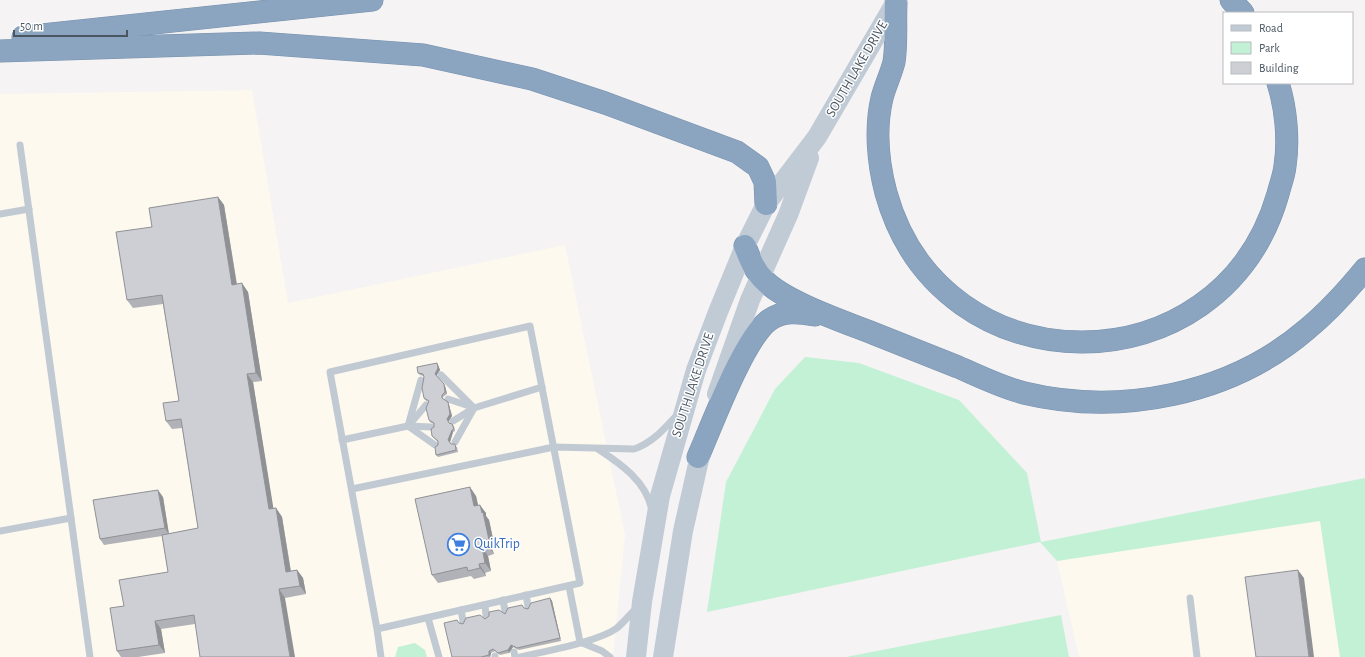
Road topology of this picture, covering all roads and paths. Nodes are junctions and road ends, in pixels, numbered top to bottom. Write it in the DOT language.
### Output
graph roads {
  1 [pos="372,0"];
  2 [pos="1231,0"];
  3 [pos="896,2"];
  4 [pos="1242,12"];
  5 [pos="0,40"];
  6 [pos="0,51"];
  7 [pos="1278,84"];
  8 [pos="817,137"];
  9 [pos="20,145"];
  10 [pos="766,204"];
  11 [pos="29,209"];
  12 [pos="0,214"];
  13 [pos="746,246"];
  14 [pos="1365,269"];
  15 [pos="760,276"];
  16 [pos="834,318"];
  17 [pos="441,375"];
  18 [pos="421,380"];
  19 [pos="542,387"];
  20 [pos="448,399"];
  21 [pos="426,405"];
  22 [pos="685,406"];
  23 [pos="474,408"];
  24 [pos="453,420"];
  25 [pos="408,426"];
  26 [pos="431,427"];
  27 [pos="342,440"];
  28 [pos="455,442"];
  29 [pos="435,445"];
  30 [pos="554,447"];
  31 [pos="596,448"];
  32 [pos="698,457"];
  33 [pos="352,489"];
  34 [pos="71,518"];
  35 [pos="655,522"];
  36 [pos="0,531"];
  37 [pos="569,586"];
  38 [pos="526,595"];
  39 [pos="1190,598"];
  40 [pos="503,600"];
  41 [pos="642,602"];
  42 [pos="485,605"];
  43 [pos="528,606"];
  44 [pos="461,610"];
  45 [pos="505,611"];
  46 [pos="486,616"];
  47 [pos="428,618"];
  48 [pos="463,621"];
  49 [pos="377,629"];
  50 [pos="580,642"];
  51 [pos="90,657"];
  52 [pos="381,657"];
  53 [pos="439,657"];
  54 [pos="520,657"];
  55 [pos="610,657"];
  56 [pos="636,657"];
  57 [pos="663,657"];
  58 [pos="1197,657"];
  1 -- 5 [label="highway"];
  2 -- 4 [label="highway"];
  3 -- 7 [label="highway"];
  3 -- 8 [label="main road, SOUTH LAKE DRIVE"];
  6 -- 10 [label="highway"];
  8 -- 10 [label="main road, SOUTH LAKE DRIVE"];
  8 -- 15 [label="main road, SOUTH LAKE DRIVE"];
  9 -- 11 [label="lane"];
  10 -- 13 [label="main road, SOUTH LAKE DRIVE"];
  11 -- 12 [label="lane"];
  11 -- 34 [label="lane"];
  13 -- 15 [label="highway"];
  13 -- 22 [label="main road, SOUTH LAKE DRIVE"];
  14 -- 16 [label="highway"];
  15 -- 16 [label="highway"];
  15 -- 32 [label="main road, SOUTH LAKE DRIVE"];
  16 -- 32 [label="highway"];
  17 -- 23 [label="lane"];
  18 -- 25 [label="lane"];
  19 -- 23 [label="lane"];
  19 -- 27 [label="lane"];
  19 -- 30 [label="lane"];
  20 -- 23 [label="lane"];
  21 -- 25 [label="lane"];
  22 -- 31 [label="lane"];
  22 -- 35 [label="main road, SOUTH LAKE DRIVE"];
  23 -- 24 [label="lane"];
  23 -- 28 [label="lane"];
  25 -- 26 [label="lane"];
  25 -- 27 [label="lane"];
  25 -- 29 [label="lane"];
  27 -- 33 [label="lane"];
  30 -- 31 [label="lane"];
  30 -- 33 [label="lane"];
  30 -- 37 [label="lane"];
  31 -- 35 [label="lane"];
  32 -- 57 [label="main road, SOUTH LAKE DRIVE"];
  33 -- 49 [label="lane"];
  34 -- 36 [label="lane"];
  34 -- 51 [label="lane"];
  35 -- 41 [label="main road, SOUTH LAKE DRIVE"];
  37 -- 38 [label="lane"];
  37 -- 50 [label="lane"];
  38 -- 40 [label="lane"];
  38 -- 43 [label="lane"];
  39 -- 58 [label="lane"];
  40 -- 42 [label="lane"];
  40 -- 45 [label="lane"];
  41 -- 50 [label="lane"];
  41 -- 56 [label="main road, SOUTH LAKE DRIVE"];
  42 -- 44 [label="lane"];
  42 -- 46 [label="lane"];
  44 -- 47 [label="lane"];
  44 -- 48 [label="lane"];
  47 -- 49 [label="lane"];
  47 -- 53 [label="lane"];
  49 -- 52 [label="lane"];
  50 -- 54 [label="lane"];
  50 -- 55 [label="lane"];
}
